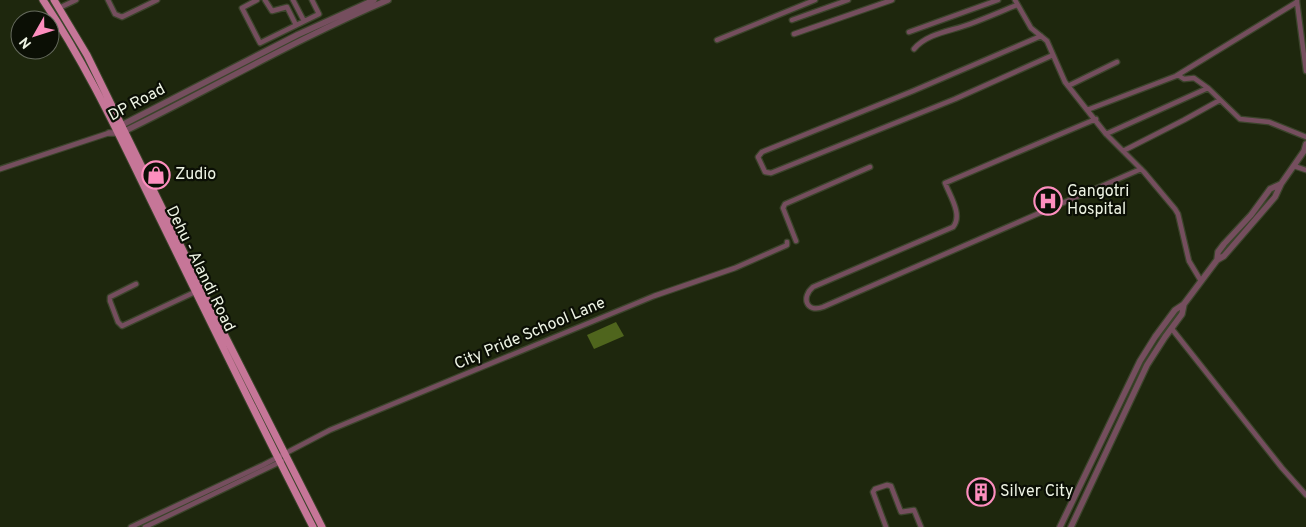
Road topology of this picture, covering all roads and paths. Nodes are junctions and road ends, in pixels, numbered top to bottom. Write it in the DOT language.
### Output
graph roads {
  1 [pos="43,0"];
  2 [pos="54,0"];
  3 [pos="76,0"];
  4 [pos="108,0"];
  5 [pos="157,0"];
  6 [pos="257,0"];
  7 [pos="265,0"];
  8 [pos="293,0"];
  9 [pos="312,0"];
  10 [pos="374,0"];
  11 [pos="388,0"];
  12 [pos="815,0"];
  13 [pos="848,0"];
  14 [pos="892,0"];
  15 [pos="998,0"];
  16 [pos="1297,1"];
  17 [pos="1016,2"];
  18 [pos="59,8"];
  19 [pos="792,20"];
  20 [pos="301,23"];
  21 [pos="306,31"];
  22 [pos="909,32"];
  23 [pos="794,34"];
  24 [pos="1041,36"];
  25 [pos="717,40"];
  26 [pos="914,49"];
  27 [pos="274,50"];
  28 [pos="1053,55"];
  29 [pos="89,58"];
  30 [pos="1117,62"];
  31 [pos="82,63"];
  32 [pos="1306,71"];
  33 [pos="1178,75"];
  34 [pos="1068,86"];
  35 [pos="1208,88"];
  36 [pos="1220,100"];
  37 [pos="1087,110"];
  38 [pos="1096,119"];
  39 [pos="120,129"];
  40 [pos="109,133"];
  41 [pos="1106,134"];
  42 [pos="1306,137"];
  43 [pos="1306,144"];
  44 [pos="1123,151"];
  45 [pos="870,166"];
  46 [pos="1294,166"];
  47 [pos="0,169"];
  48 [pos="1141,169"];
  49 [pos="1306,170"];
  50 [pos="796,241"];
  51 [pos="787,243"];
  52 [pos="1200,281"];
  53 [pos="136,284"];
  54 [pos="195,292"];
  55 [pos="1184,304"];
  56 [pos="1172,328"];
  57 [pos="286,455"];
  58 [pos="278,460"];
  59 [pos="1306,494"];
  60 [pos="131,527"];
  61 [pos="146,527"];
  62 [pos="313,527"];
  63 [pos="322,527"];
  64 [pos="886,527"];
  65 [pos="921,527"];
  66 [pos="1060,527"];
  67 [pos="1071,527"];
  1 -- 31 [label="main road, Dehu - Alandi Road"];
  2 -- 18 [label="main road, Dehu - Alandi Road"];
  3 -- 18 [label="street"];
  4 -- 5 [label="street"];
  6 -- 20 [label="street"];
  7 -- 20 [label="street"];
  8 -- 20 [label="street"];
  9 -- 20 [label="street"];
  10 -- 21 [label="street, DP Road"];
  11 -- 27 [label="street, DP Road"];
  12 -- 25 [label="street"];
  13 -- 19 [label="street"];
  14 -- 23 [label="street"];
  15 -- 22 [label="street"];
  16 -- 32 [label="street"];
  16 -- 33 [label="street"];
  17 -- 24 [label="street"];
  17 -- 26 [label="street"];
  18 -- 29 [label="main road, Dehu - Alandi Road"];
  20 -- 21 [label="street"];
  21 -- 27 [label="street, DP Road"];
  24 -- 28 [label="street"];
  24 -- 28 [label="street"];
  27 -- 39 [label="street, DP Road"];
  28 -- 34 [label="street"];
  29 -- 31 [label="main road"];
  29 -- 39 [label="main road, Dehu - Alandi Road"];
  30 -- 34 [label="street"];
  31 -- 39 [label="main road, Dehu - Alandi Road"];
  33 -- 35 [label="street"];
  33 -- 37 [label="street"];
  34 -- 37 [label="street"];
  35 -- 36 [label="street"];
  35 -- 41 [label="street"];
  36 -- 42 [label="street"];
  36 -- 44 [label="street"];
  37 -- 38 [label="street"];
  38 -- 41 [label="street"];
  38 -- 48 [label="street"];
  39 -- 40 [label="street, DP Road"];
  39 -- 54 [label="main road, Dehu - Alandi Road"];
  39 -- 57 [label="main road, Dehu - Alandi Road"];
  40 -- 47 [label="street"];
  41 -- 44 [label="street"];
  43 -- 46 [label="street"];
  44 -- 48 [label="street"];
  45 -- 50 [label="street"];
  46 -- 49 [label="street"];
  46 -- 52 [label="street"];
  48 -- 52 [label="street"];
  51 -- 57 [label="street, City Pride School Lane"];
  52 -- 55 [label="street"];
  53 -- 54 [label="street"];
  54 -- 58 [label="main road, Dehu - Alandi Road"];
  55 -- 56 [label="street"];
  55 -- 66 [label="street"];
  56 -- 59 [label="street"];
  56 -- 67 [label="street"];
  57 -- 58 [label="street, City Pride School Lane"];
  57 -- 63 [label="main road, Dehu - Alandi Road"];
  58 -- 60 [label="street"];
  58 -- 61 [label="street"];
  58 -- 62 [label="main road, Dehu - Alandi Road"];
  64 -- 65 [label="street"];
}
